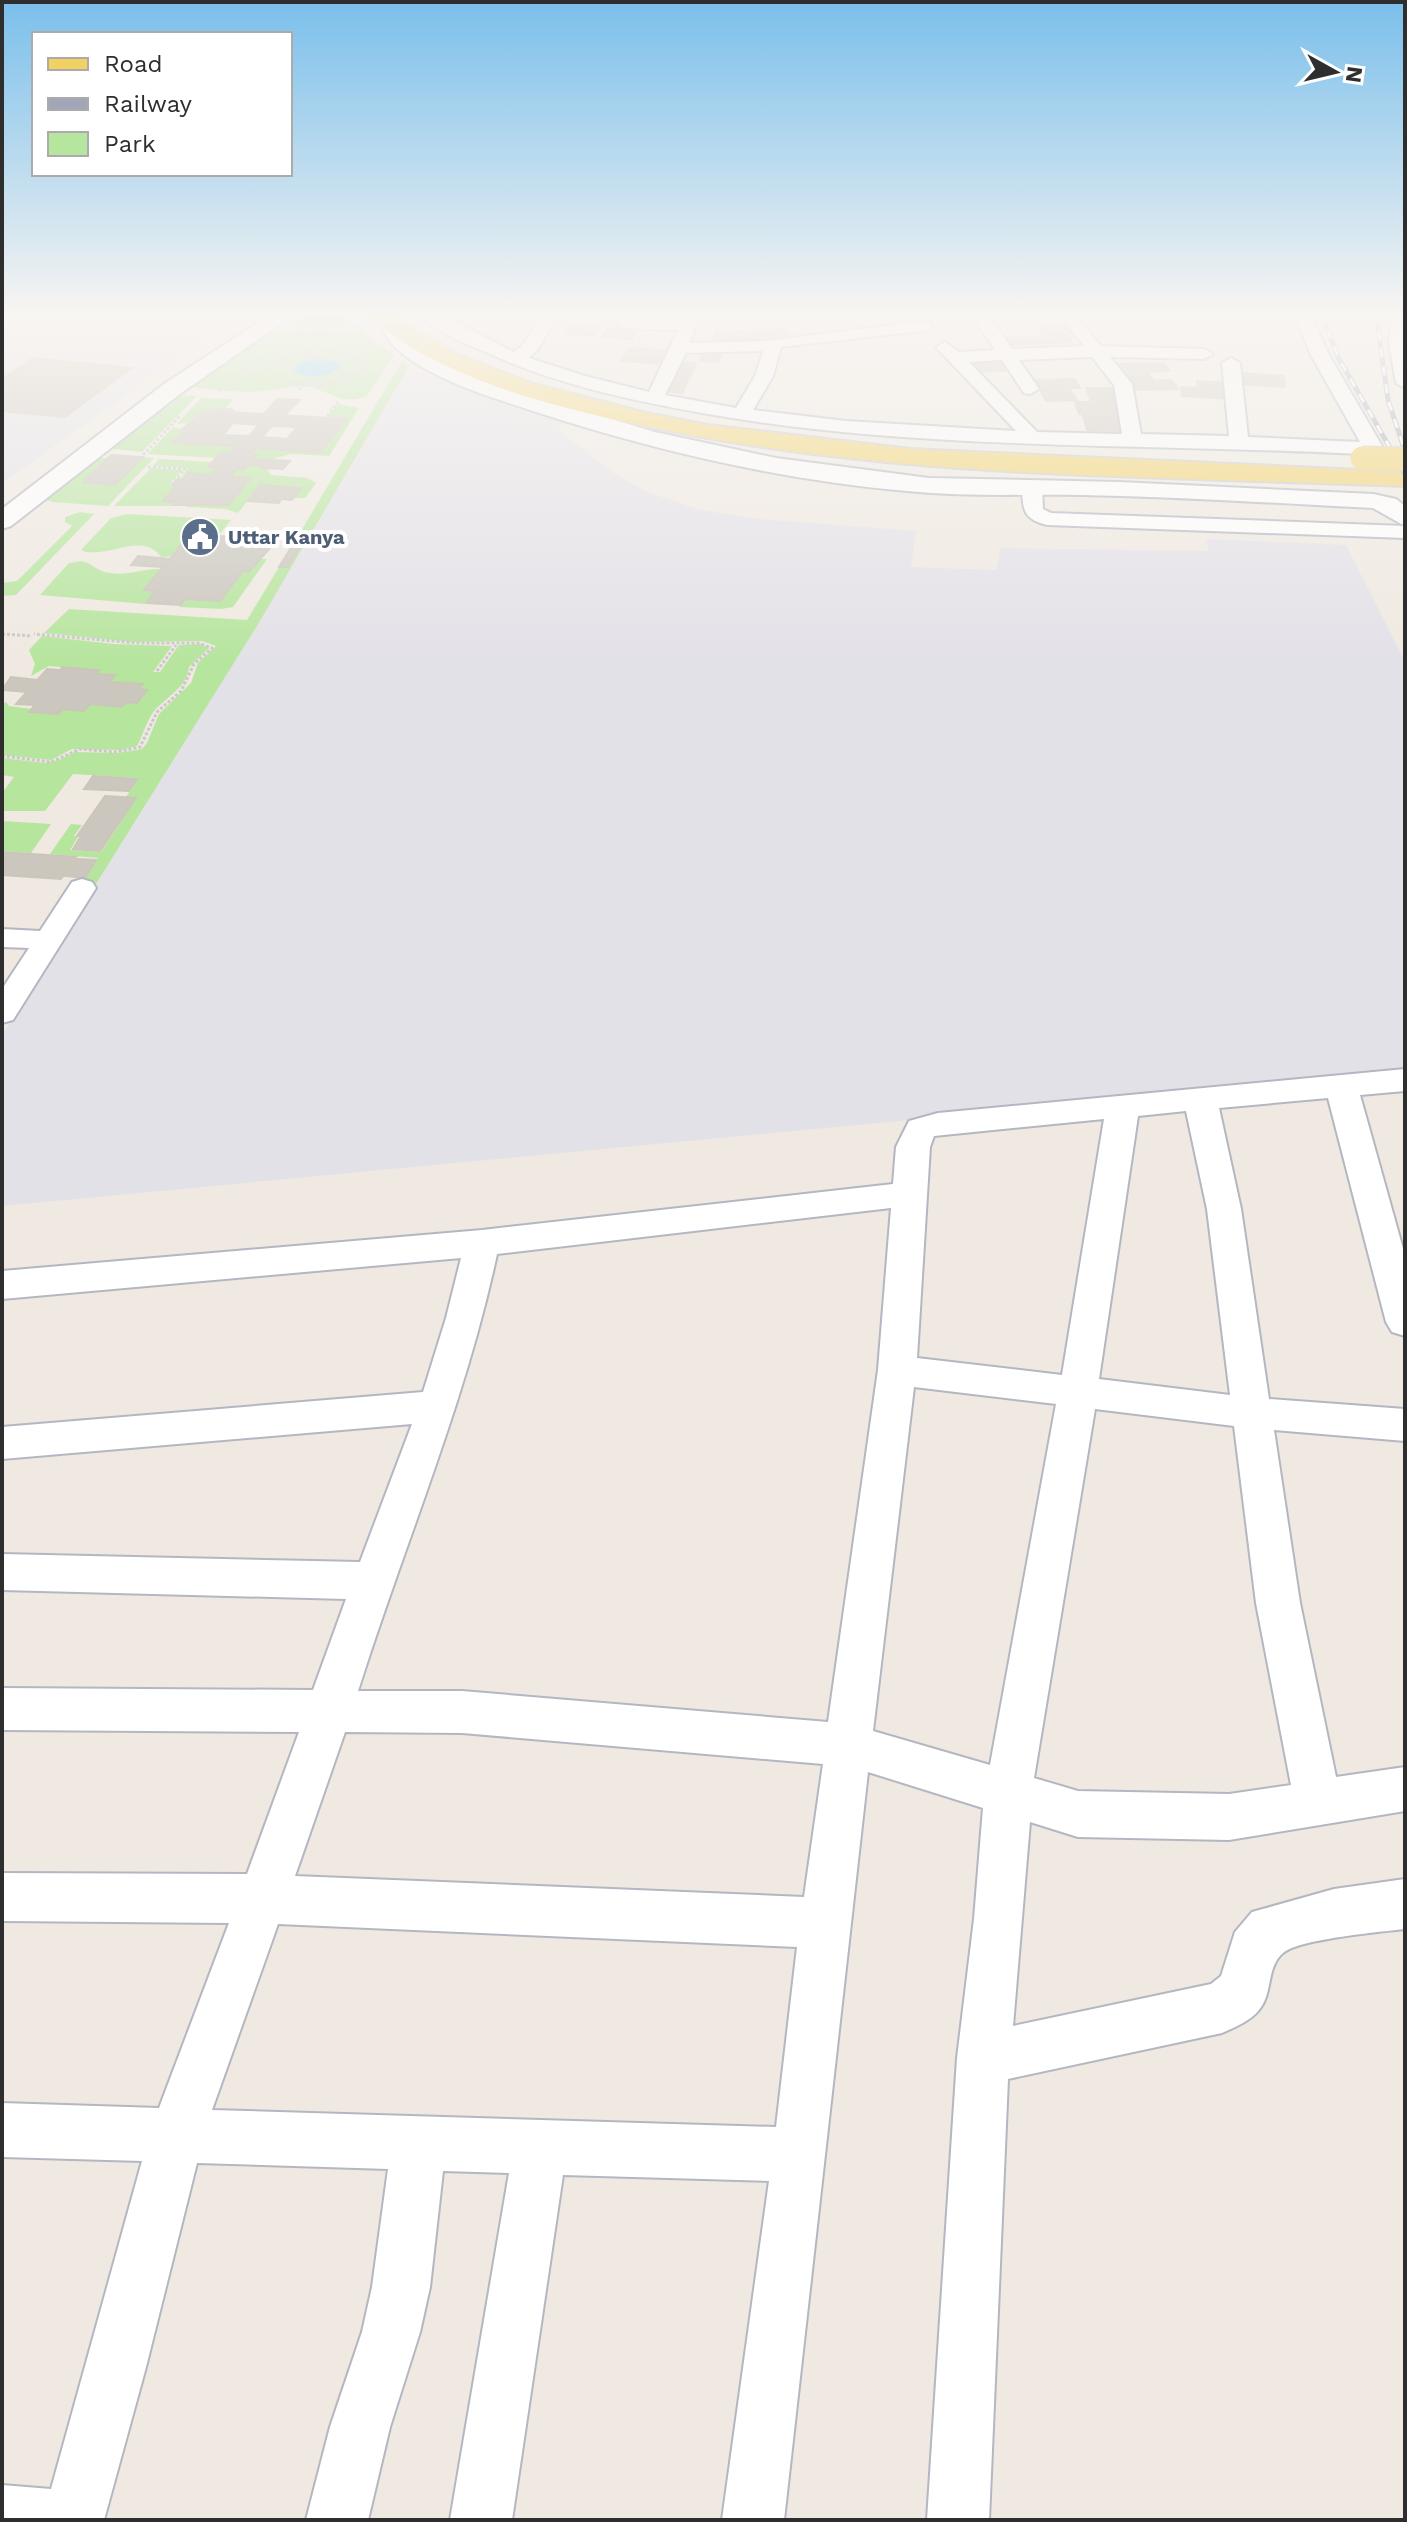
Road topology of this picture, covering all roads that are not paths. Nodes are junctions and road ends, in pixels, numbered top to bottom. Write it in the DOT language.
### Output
graph roads {
  1 [pos="89,431"];
  2 [pos="111,431"];
  3 [pos="625,431"];
  4 [pos="700,431"];
  5 [pos="877,431"];
  6 [pos="1026,431"];
  7 [pos="1131,431"];
  8 [pos="1238,431"];
  9 [pos="1365,431"];
  10 [pos="1033,438"];
  11 [pos="1132,439"];
  12 [pos="1239,441"];
  13 [pos="1405,459"];
  14 [pos="1366,468"];
  15 [pos="1405,479"];
  16 [pos="1032,487"];
  17 [pos="2,499"];
  18 [pos="1405,518"];
  19 [pos="2,521"];
  20 [pos="1405,532"];
  21 [pos="82,888"];
  22 [pos="2,938"];
  23 [pos="49,940"];
  24 [pos="2,1013"];
  25 [pos="1405,1080"];
  26 [pos="1341,1086"];
  27 [pos="1200,1098"];
  28 [pos="1123,1106"];
  29 [pos="910,1194"];
  30 [pos="482,1243"];
  31 [pos="2,1285"];
  32 [pos="1405,1322"];
  33 [pos="897,1370"];
  34 [pos="1078,1392"];
  35 [pos="438,1406"];
  36 [pos="1253,1413"];
  37 [pos="1405,1425"];
  38 [pos="2,1443"];
  39 [pos="2,1572"];
  40 [pos="375,1581"];
  41 [pos="2,1709"];
  42 [pos="329,1711"];
  43 [pos="849,1745"];
  44 [pos="1405,1789"];
  45 [pos="1008,1795"];
  46 [pos="1318,1803"];
  47 [pos="2,1897"];
  48 [pos="264,1899"];
  49 [pos="1405,1904"];
  50 [pos="825,1923"];
  51 [pos="983,2058"];
  52 [pos="2,2130"];
  53 [pos="177,2133"];
  54 [pos="419,2142"];
  55 [pos="540,2148"];
  56 [pos="800,2155"];
  57 [pos="2,2516"];
  58 [pos="52,2520"];
  59 [pos="73,2520"];
  60 [pos="337,2520"];
  61 [pos="481,2520"];
  62 [pos="753,2520"];
  63 [pos="958,2520"];
  1 -- 17 [label="street"];
  2 -- 19 [label="street"];
  3 -- 16 [label="street"];
  4 -- 14 [label="main road"];
  5 -- 10 [label="street"];
  6 -- 10 [label="street"];
  7 -- 11 [label="street"];
  8 -- 12 [label="street"];
  9 -- 12 [label="street"];
  10 -- 11 [label="street"];
  11 -- 12 [label="street"];
  13 -- 14 [label="main road, bridge"];
  14 -- 15 [label="main road"];
  16 -- 18 [label="street"];
  16 -- 20 [label="street"];
  21 -- 23 [label="street"];
  22 -- 23 [label="street"];
  23 -- 24 [label="street"];
  25 -- 26 [label="street"];
  26 -- 27 [label="street"];
  26 -- 32 [label="street"];
  27 -- 28 [label="street"];
  27 -- 36 [label="street"];
  28 -- 29 [label="street"];
  28 -- 34 [label="street"];
  29 -- 30 [label="street"];
  29 -- 33 [label="street"];
  30 -- 31 [label="street"];
  30 -- 35 [label="street"];
  33 -- 34 [label="street"];
  33 -- 43 [label="street"];
  34 -- 36 [label="street"];
  34 -- 45 [label="street"];
  35 -- 38 [label="street"];
  35 -- 40 [label="street"];
  36 -- 37 [label="street"];
  36 -- 46 [label="street"];
  39 -- 40 [label="street"];
  40 -- 42 [label="street"];
  41 -- 42 [label="street"];
  42 -- 43 [label="street"];
  42 -- 48 [label="street"];
  43 -- 45 [label="street"];
  43 -- 50 [label="street"];
  44 -- 46 [label="street"];
  45 -- 46 [label="street"];
  45 -- 51 [label="street"];
  47 -- 48 [label="street"];
  48 -- 50 [label="street"];
  48 -- 53 [label="street"];
  49 -- 51 [label="street"];
  50 -- 56 [label="street"];
  51 -- 63 [label="street"];
  52 -- 53 [label="street"];
  53 -- 54 [label="street"];
  53 -- 59 [label="street"];
  54 -- 55 [label="street"];
  54 -- 60 [label="street"];
  55 -- 56 [label="street"];
  55 -- 61 [label="street"];
  56 -- 62 [label="street"];
  57 -- 58 [label="street"];
}
